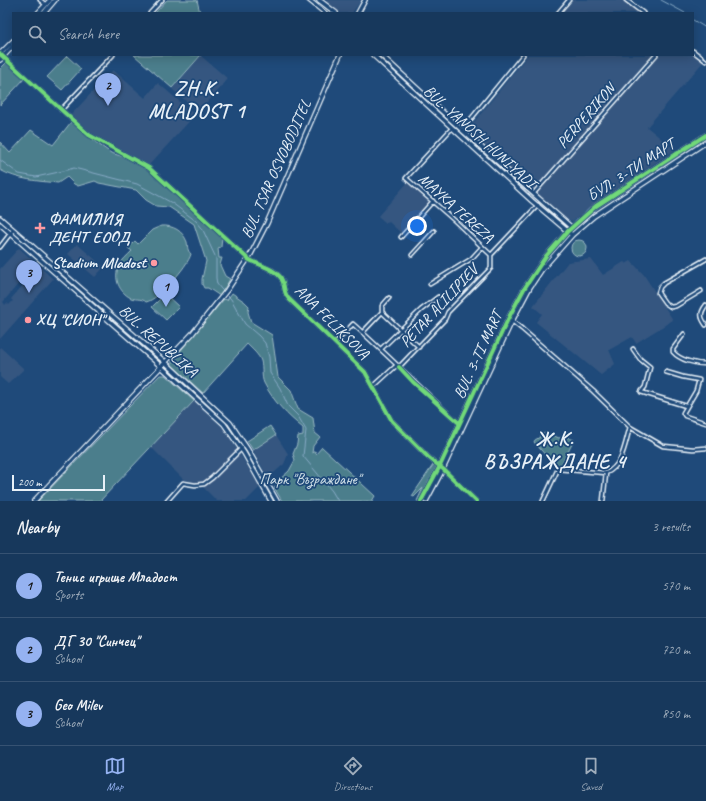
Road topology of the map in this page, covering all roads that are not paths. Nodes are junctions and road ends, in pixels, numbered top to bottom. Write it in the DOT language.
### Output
graph roads {
  1 [pos="40,0"];
  2 [pos="50,0"];
  3 [pos="55,0"];
  4 [pos="162,0"];
  5 [pos="309,0"];
  6 [pos="319,0"];
  7 [pos="364,0"];
  8 [pos="569,0"];
  9 [pos="626,0"];
  10 [pos="46,5"];
  11 [pos="39,12"];
  12 [pos="45,12"];
  13 [pos="151,12"];
  14 [pos="324,12"];
  15 [pos="335,12"];
  16 [pos="358,12"];
  17 [pos="559,12"];
  18 [pos="642,12"];
  19 [pos="12,42"];
  20 [pos="12,47"];
  21 [pos="694,52"];
  22 [pos="1,56"];
  23 [pos="112,56"];
  24 [pos="340,56"];
  25 [pos="374,56"];
  26 [pos="382,56"];
  27 [pos="522,56"];
  28 [pos="655,56"];
  29 [pos="706,61"];
  30 [pos="61,110"];
  31 [pos="452,128"];
  32 [pos="462,130"];
  33 [pos="706,135"];
  34 [pos="706,142"];
  35 [pos="534,193"];
  36 [pos="433,201"];
  37 [pos="538,205"];
  38 [pos="596,206"];
  39 [pos="600,211"];
  40 [pos="0,218"];
  41 [pos="0,224"];
  42 [pos="572,227"];
  43 [pos="434,231"];
  44 [pos="568,231"];
  45 [pos="576,231"];
  46 [pos="12,232"];
  47 [pos="572,235"];
  48 [pos="401,237"];
  49 [pos="0,247"];
  50 [pos="482,247"];
  51 [pos="412,255"];
  52 [pos="491,255"];
  53 [pos="248,259"];
  54 [pos="706,259"];
  55 [pos="430,284"];
  56 [pos="701,291"];
  57 [pos="438,297"];
  58 [pos="389,298"];
  59 [pos="706,305"];
  60 [pos="382,312"];
  61 [pos="512,321"];
  62 [pos="706,325"];
  63 [pos="400,330"];
  64 [pos="363,332"];
  65 [pos="684,334"];
  66 [pos="335,343"];
  67 [pos="418,347"];
  68 [pos="381,349"];
  69 [pos="633,349"];
  70 [pos="165,362"];
  71 [pos="706,364"];
  72 [pos="161,366"];
  73 [pos="398,366"];
  74 [pos="666,372"];
  75 [pos="374,386"];
  76 [pos="686,406"];
  77 [pos="459,423"];
  78 [pos="706,423"];
  79 [pos="630,427"];
  80 [pos="245,445"];
  81 [pos="706,447"];
  82 [pos="241,448"];
  83 [pos="441,467"];
  84 [pos="606,473"];
  85 [pos="34,501"];
  86 [pos="167,501"];
  87 [pos="271,501"];
  88 [pos="277,501"];
  89 [pos="421,501"];
  90 [pos="426,501"];
  91 [pos="476,501"];
  92 [pos="543,501"];
  93 [pos="603,501"];
  1 -- 10 [label="street"];
  2 -- 10 [label="street"];
  3 -- 12 [label="street"];
  4 -- 13 [label="street"];
  5 -- 14 [label="street"];
  6 -- 15 [label="street"];
  7 -- 16 [label="street"];
  8 -- 17 [label="street"];
  9 -- 18 [label="street"];
  10 -- 11 [label="street"];
  19 -- 22 [label="street"];
  20 -- 22 [label="street"];
  21 -- 29 [label="street"];
  22 -- 30 [label="street, ANA FELIKSOVA"];
  23 -- 30 [label="street"];
  24 -- 53 [label="street, BUL. TSAR OSVOBODITEL"];
  25 -- 31 [label="street, BUL. YANOSH HUNIYADI"];
  26 -- 32 [label="street, BUL. YANOSH HUNIYADI"];
  27 -- 32 [label="street"];
  28 -- 35 [label="street, PERPERIKON"];
  30 -- 53 [label="street, ANA FELIKSOVA"];
  31 -- 36 [label="street, MAYKA TEREZA"];
  31 -- 37 [label="street, BUL. YANOSH HUNIYADI"];
  32 -- 35 [label="street, BUL. YANOSH HUNIYADI"];
  33 -- 38 [label="street, БУЛ. 3-ТИ МАРТ"];
  34 -- 39 [label="street, BUL. 3-TI MART"];
  35 -- 42 [label="street, BUL. YANOSH HUNIYADI"];
  36 -- 48 [label="street"];
  36 -- 50 [label="street, MAYKA TEREZA"];
  37 -- 44 [label="street, BUL. YANOSH HUNIYADI"];
  37 -- 52 [label="street, PETAR ALILIPIEV"];
  38 -- 39 [label="street"];
  38 -- 42 [label="street, БУЛ. 3-ТИ МАРТ"];
  39 -- 45 [label="street, BUL. 3-TI MART"];
  40 -- 46 [label="street, BUL. REPUBLIKA"];
  41 -- 46 [label="street, BUL. REPUBLIKA"];
  42 -- 44 [label="street, BUL. 3-TI MART"];
  42 -- 45 [label="street, BUL. YANOSH HUNIYADI"];
  43 -- 51 [label="street"];
  44 -- 47 [label="street, BUL. YANOSH HUNIYADI"];
  44 -- 77 [label="street, BUL. 3-TI MART"];
  45 -- 47 [label="street, BUL. 3-TI MART"];
  46 -- 49 [label="street"];
  46 -- 70 [label="street, BUL. REPUBLIKA"];
  46 -- 72 [label="street, BUL. REPUBLIKA"];
  47 -- 61 [label="street, BUL. 3-TI MART"];
  50 -- 52 [label="street, MAYKA TEREZA"];
  50 -- 55 [label="street"];
  52 -- 67 [label="street, PETAR ALILIPIEV"];
  53 -- 66 [label="street, ANA FELIKSOVA"];
  53 -- 70 [label="street, BUL. TSAR OSVOBODITEL"];
  54 -- 56 [label="street"];
  57 -- 63 [label="street"];
  58 -- 60 [label="street"];
  59 -- 62 [label="street"];
  60 -- 63 [label="street"];
  60 -- 64 [label="street"];
  61 -- 79 [label="street"];
  61 -- 83 [label="street, BUL. 3-TI MART"];
  63 -- 67 [label="street"];
  63 -- 68 [label="street"];
  64 -- 66 [label="street"];
  64 -- 68 [label="street"];
  65 -- 71 [label="street"];
  66 -- 75 [label="street, ANA FELIKSOVA"];
  67 -- 73 [label="street, PETAR ALILIPIEV"];
  68 -- 73 [label="street"];
  69 -- 76 [label="street"];
  70 -- 72 [label="street, BUL. TSAR OSVOBODITEL"];
  70 -- 80 [label="street, BUL. REPUBLIKA"];
  72 -- 82 [label="street, BUL. REPUBLIKA"];
  72 -- 85 [label="street, BUL. TSAR OSVOBODITEL"];
  73 -- 75 [label="street, PETAR ALILIPIEV"];
  73 -- 77 [label="street"];
  74 -- 76 [label="street"];
  75 -- 83 [label="street, ANA FELIKSOVA"];
  76 -- 78 [label="street"];
  77 -- 83 [label="street, BUL. 3-TI MART"];
  79 -- 81 [label="street"];
  79 -- 84 [label="street"];
  80 -- 82 [label="street"];
  80 -- 88 [label="street, BUL. REPUBLIKA"];
  82 -- 86 [label="street"];
  82 -- 87 [label="street, BUL. REPUBLIKA"];
  83 -- 89 [label="street, BUL. 3-TI MART"];
  83 -- 90 [label="street, BUL. 3-TI MART"];
  83 -- 91 [label="street, ANA FELIKSOVA"];
  84 -- 92 [label="street"];
  84 -- 93 [label="street"];
}
